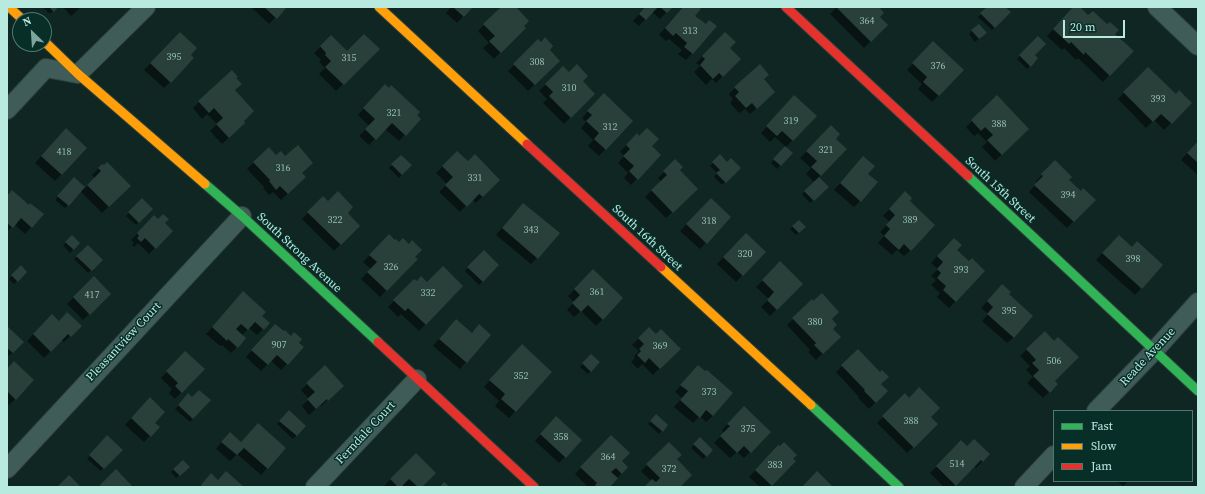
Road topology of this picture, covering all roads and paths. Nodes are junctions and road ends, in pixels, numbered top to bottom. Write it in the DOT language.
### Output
graph roads {
  1 [pos="146,7"];
  2 [pos="379,7"];
  3 [pos="786,7"];
  4 [pos="1158,7"];
  5 [pos="1198,46"];
  6 [pos="52,49"];
  7 [pos="78,74"];
  8 [pos="7,110"];
  9 [pos="242,216"];
  10 [pos="1198,302"];
  11 [pos="1154,350"];
  12 [pos="417,379"];
  13 [pos="1198,391"];
  14 [pos="1097,410"];
  15 [pos="1053,456"];
  16 [pos="7,469"];
  17 [pos="315,487"];
  18 [pos="534,487"];
  19 [pos="899,487"];
  20 [pos="1024,487"];
  1 -- 7 [label="street"];
  2 -- 19 [label="street, South 16th Street"];
  3 -- 11 [label="street, South 15th Street"];
  4 -- 5 [label="street"];
  6 -- 7 [label="street, South Strong Avenue"];
  7 -- 8 [label="street"];
  7 -- 9 [label="street, South Strong Avenue"];
  9 -- 12 [label="street, South Strong Avenue"];
  9 -- 16 [label="street, Pleasantview Court"];
  10 -- 11 [label="street, Reade Avenue"];
  11 -- 13 [label="street, South 15th Street"];
  11 -- 14 [label="street, Reade Avenue"];
  12 -- 17 [label="street, Ferndale Court"];
  12 -- 18 [label="street, South Strong Avenue"];
  15 -- 20 [label="street"];
}
